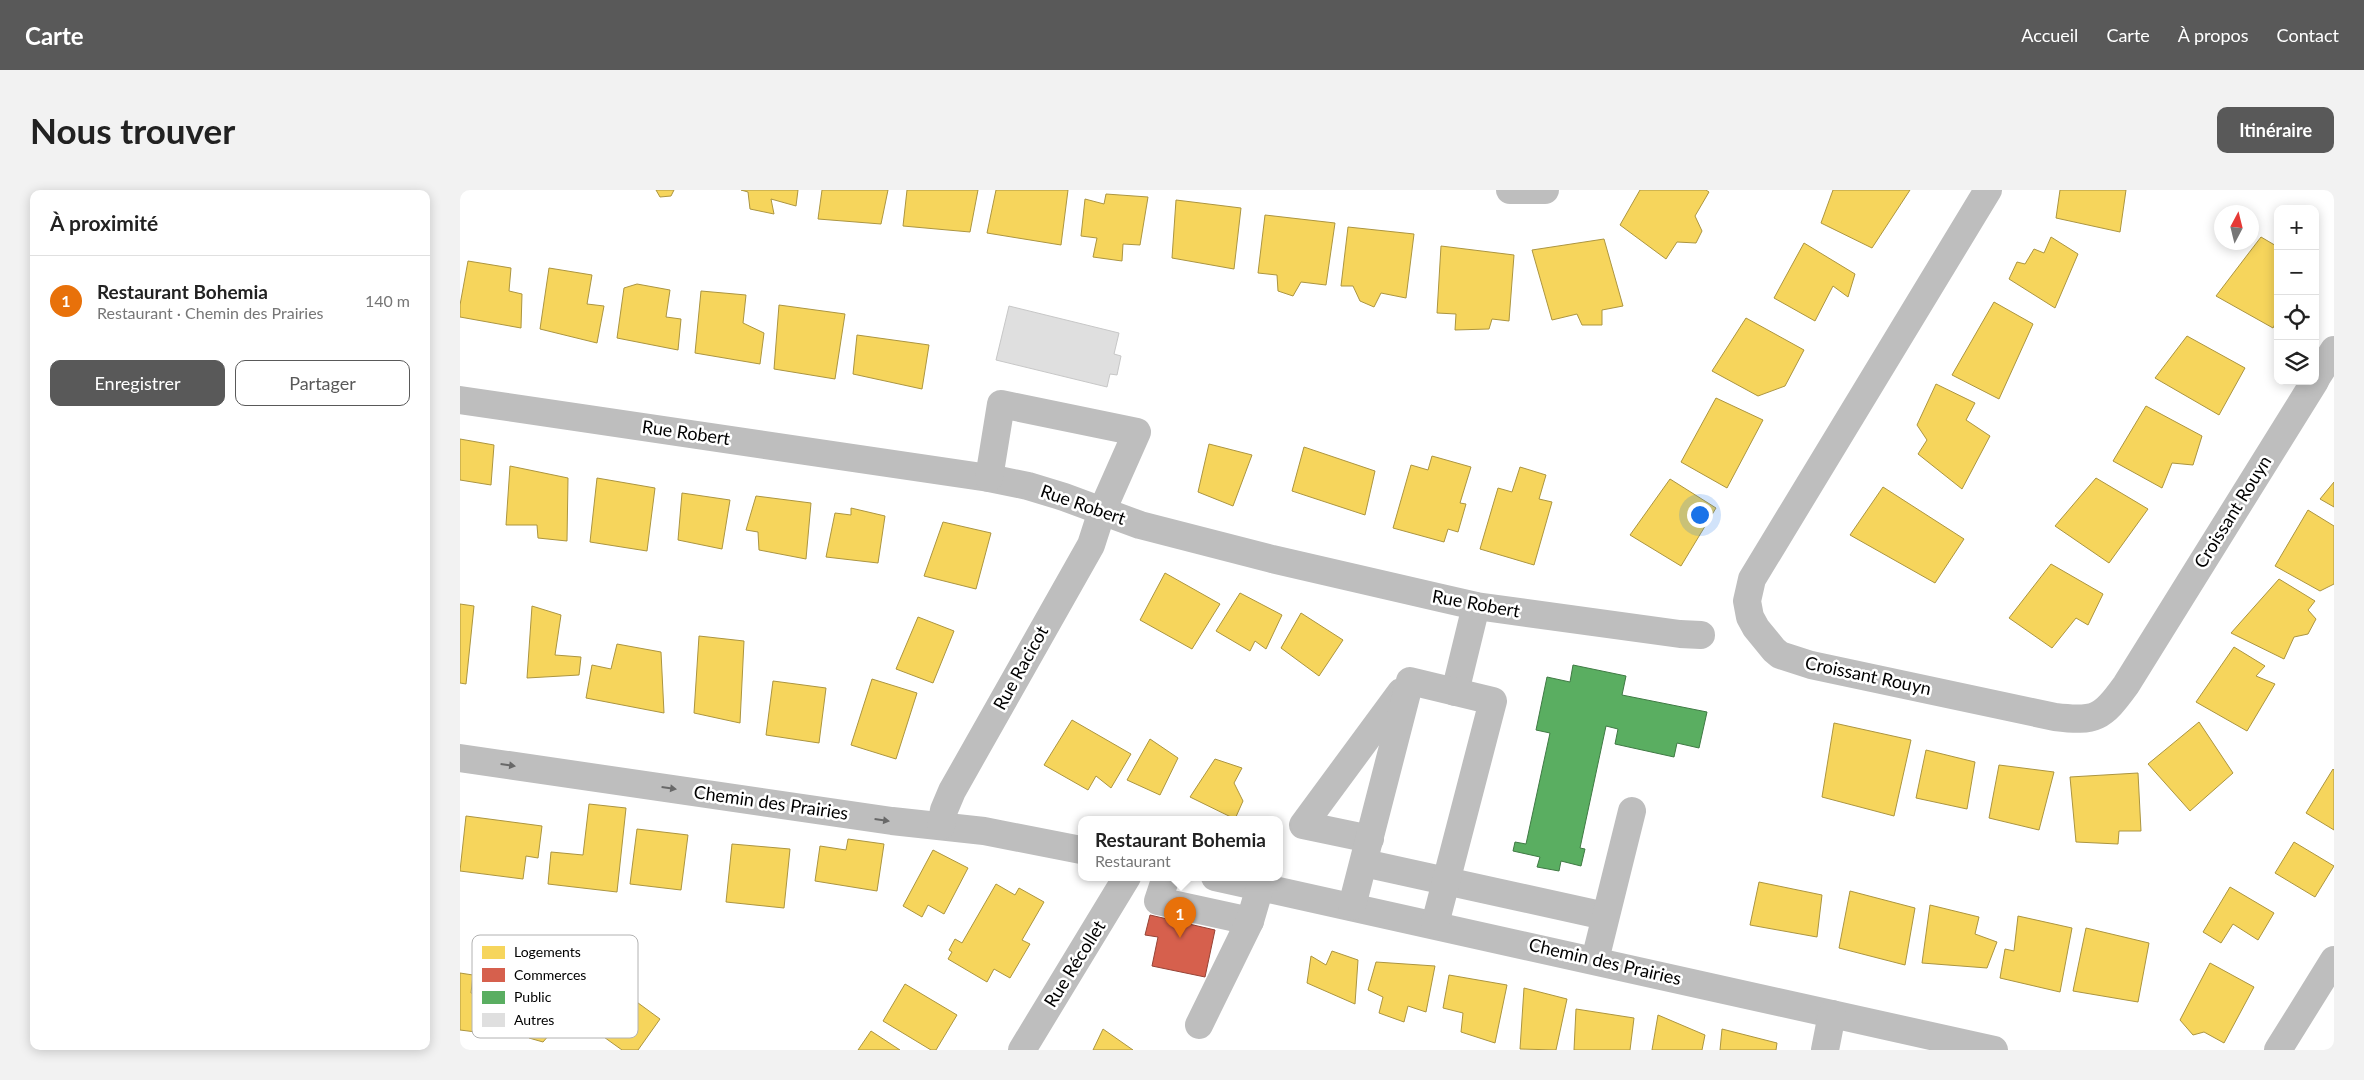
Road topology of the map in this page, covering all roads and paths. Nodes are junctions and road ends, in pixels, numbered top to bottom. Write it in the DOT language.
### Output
graph roads {
  1 [pos="1510,190"];
  2 [pos="1545,190"];
  3 [pos="1988,190"];
  4 [pos="2334,350"];
  5 [pos="2319,374"];
  6 [pos="2313,385"];
  7 [pos="460,400"];
  8 [pos="989,478"];
  9 [pos="1102,512"];
  10 [pos="1476,606"];
  11 [pos="1701,634"];
  12 [pos="1410,681"];
  13 [pos="1455,692"];
  14 [pos="460,758"];
  15 [pos="1632,811"];
  16 [pos="941,826"];
  17 [pos="1078,849"];
  18 [pos="1367,851"];
  19 [pos="1125,881"];
  20 [pos="1165,881"];
  21 [pos="1234,881"];
  22 [pos="1447,881"];
  23 [pos="1260,887"];
  24 [pos="1352,906"];
  25 [pos="1605,916"];
  26 [pos="1250,921"];
  27 [pos="1436,924"];
  28 [pos="1594,960"];
  29 [pos="2334,960"];
  30 [pos="1832,1014"];
  31 [pos="1199,1025"];
  32 [pos="1022,1050"];
  33 [pos="1824,1050"];
  34 [pos="1994,1050"];
  35 [pos="2278,1050"];
  1 -- 2 [label="street"];
  3 -- 6 [label="street, Croissant Rouyn"];
  4 -- 5 [label="street, Croissant Rouyn"];
  7 -- 8 [label="street, Rue Robert"];
  8 -- 9 [label="street, Rue Robert"];
  8 -- 9 [label="street, Rue Racicot"];
  9 -- 10 [label="street, Rue Robert"];
  9 -- 16 [label="street, Rue Racicot"];
  10 -- 11 [label="street, Rue Robert"];
  10 -- 13 [label="street"];
  12 -- 13 [label="street"];
  12 -- 18 [label="street"];
  12 -- 18 [label="street"];
  13 -- 22 [label="street"];
  14 -- 16 [label="street, Chemin des Prairies, one-way"];
  15 -- 25 [label="street"];
  16 -- 17 [label="street, Chemin des Prairies"];
  18 -- 22 [label="street"];
  18 -- 24 [label="street"];
  19 -- 32 [label="street, Rue Récollet"];
  20 -- 26 [label="street"];
  21 -- 23 [label="street, Chemin des Prairies"];
  22 -- 25 [label="street"];
  22 -- 27 [label="street"];
  23 -- 24 [label="street, Chemin des Prairies"];
  23 -- 26 [label="street"];
  24 -- 27 [label="street, Chemin des Prairies"];
  25 -- 28 [label="street"];
  26 -- 31 [label="street"];
  27 -- 28 [label="street, Chemin des Prairies"];
  28 -- 30 [label="street, Chemin des Prairies"];
  29 -- 35 [label="street"];
  30 -- 33 [label="street"];
  30 -- 34 [label="street, Chemin des Prairies"];
}
